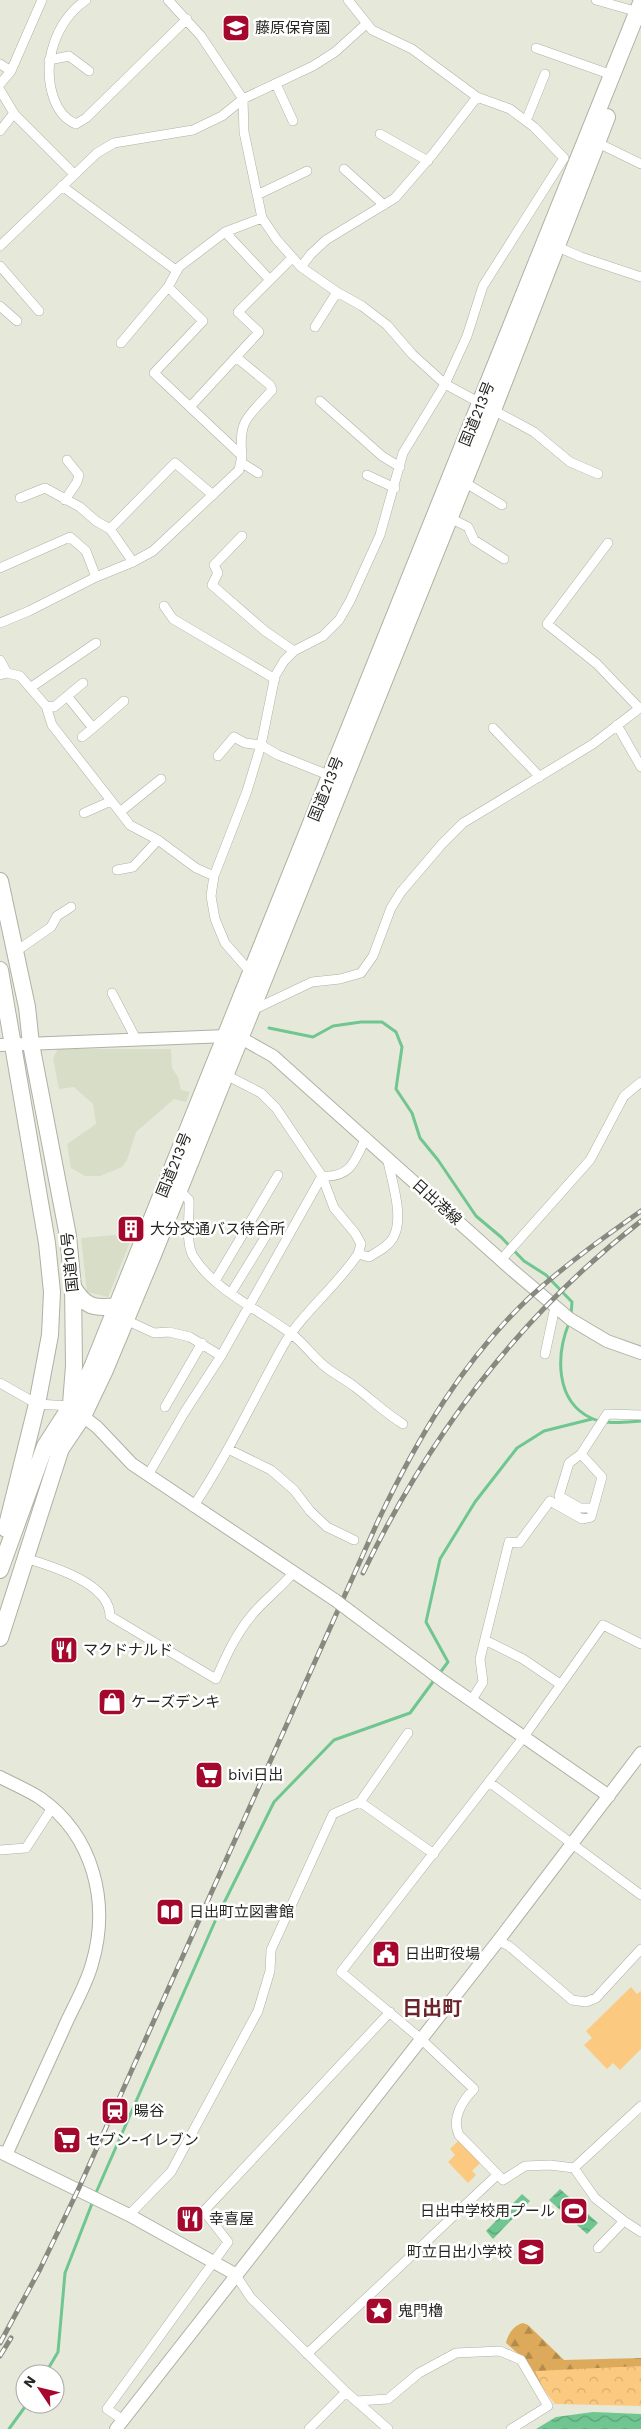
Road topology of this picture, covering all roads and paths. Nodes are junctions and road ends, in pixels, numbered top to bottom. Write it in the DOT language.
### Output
graph roads {
  1 [pos="42,0"];
  2 [pos="86,0"];
  3 [pos="168,0"];
  4 [pos="348,0"];
  5 [pos="596,0"];
  6 [pos="639,7"];
  7 [pos="187,19"];
  8 [pos="365,24"];
  9 [pos="641,30"];
  10 [pos="536,48"];
  11 [pos="49,60"];
  12 [pos="0,64"];
  13 [pos="11,71"];
  14 [pos="89,71"];
  15 [pos="545,74"];
  16 [pos="612,75"];
  17 [pos="0,84"];
  18 [pos="276,84"];
  19 [pos="0,90"];
  20 [pos="477,97"];
  21 [pos="243,98"];
  22 [pos="14,113"];
  23 [pos="293,121"];
  24 [pos="526,122"];
  25 [pos="0,131"];
  26 [pos="380,134"];
  27 [pos="598,143"];
  28 [pos="428,161"];
  29 [pos="641,164"];
  30 [pos="344,169"];
  31 [pos="307,171"];
  32 [pos="74,174"];
  33 [pos="62,186"];
  34 [pos="257,195"];
  35 [pos="384,205"];
  36 [pos="262,218"];
  37 [pos="225,232"];
  38 [pos="552,244"];
  39 [pos="0,246"];
  40 [pos="292,258"];
  41 [pos="0,266"];
  42 [pos="301,267"];
  43 [pos="177,271"];
  44 [pos="641,277"];
  45 [pos="270,280"];
  46 [pos="168,287"];
  47 [pos="337,292"];
  48 [pos="0,306"];
  49 [pos="39,311"];
  50 [pos="17,322"];
  51 [pos="315,327"];
  52 [pos="122,343"];
  53 [pos="236,357"];
  54 [pos="445,384"];
  55 [pos="320,401"];
  56 [pos="487,406"];
  57 [pos="190,407"];
  58 [pos="242,459"];
  59 [pos="66,460"];
  60 [pos="400,467"];
  61 [pos="258,473"];
  62 [pos="598,474"];
  63 [pos="367,475"];
  64 [pos="464,482"];
  65 [pos="395,488"];
  66 [pos="213,495"];
  67 [pos="20,498"];
  68 [pos="65,500"];
  69 [pos="502,505"];
  70 [pos="450,518"];
  71 [pos="110,529"];
  72 [pos="242,536"];
  73 [pos="608,543"];
  74 [pos="504,559"];
  75 [pos="133,562"];
  76 [pos="0,568"];
  77 [pos="96,576"];
  78 [pos="164,606"];
  79 [pos="0,623"];
  80 [pos="96,643"];
  81 [pos="294,651"];
  82 [pos="0,660"];
  83 [pos="4,674"];
  84 [pos="274,679"];
  85 [pos="82,683"];
  86 [pos="30,688"];
  87 [pos="67,696"];
  88 [pos="124,701"];
  89 [pos="46,706"];
  90 [pos="640,708"];
  91 [pos="617,725"];
  92 [pos="94,728"];
  93 [pos="493,728"];
  94 [pos="82,737"];
  95 [pos="261,744"];
  96 [pos="218,756"];
  97 [pos="641,767"];
  98 [pos="331,776"];
  99 [pos="540,777"];
  100 [pos="161,779"];
  101 [pos="111,800"];
  102 [pos="120,812"];
  103 [pos="84,813"];
  104 [pos="158,840"];
  105 [pos="117,870"];
  106 [pos="214,876"];
  107 [pos="0,881"];
  108 [pos="71,907"];
  109 [pos="15,952"];
  110 [pos="0,970"];
  111 [pos="258,977"];
  112 [pos="112,993"];
  113 [pos="252,1010"];
  114 [pos="234,1037"];
  115 [pos="136,1040"];
  116 [pos="31,1044"];
  117 [pos="6,1045"];
  118 [pos="226,1075"];
  119 [pos="641,1082"];
  120 [pos="366,1137"];
  121 [pos="386,1156"];
  122 [pos="278,1176"];
  123 [pos="322,1176"];
  124 [pos="180,1190"];
  125 [pos="266,1236"];
  126 [pos="358,1254"];
  127 [pos="501,1260"];
  128 [pos="215,1281"];
  129 [pos="73,1286"];
  130 [pos="231,1293"];
  131 [pos="555,1306"];
  132 [pos="249,1308"];
  133 [pos="122,1313"];
  134 [pos="292,1334"];
  135 [pos="202,1343"];
  136 [pos="641,1353"];
  137 [pos="545,1354"];
  138 [pos="222,1356"];
  139 [pos="0,1383"];
  140 [pos="37,1404"];
  141 [pos="164,1407"];
  142 [pos="77,1411"];
  143 [pos="641,1415"];
  144 [pos="403,1424"];
  145 [pos="228,1449"];
  146 [pos="581,1454"];
  147 [pos="148,1475"];
  148 [pos="193,1507"];
  149 [pos="590,1508"];
  150 [pos="354,1540"];
  151 [pos="0,1558"];
  152 [pos="25,1558"];
  153 [pos="0,1570"];
  154 [pos="292,1574"];
  155 [pos="0,1638"];
  156 [pos="485,1640"];
  157 [pos="641,1644"];
  158 [pos="560,1684"];
  159 [pos="471,1701"];
  160 [pos="408,1733"];
  161 [pos="523,1738"];
  162 [pos="641,1753"];
  163 [pos="0,1777"];
  164 [pos="489,1782"];
  165 [pos="609,1796"];
  166 [pos="360,1802"];
  167 [pos="52,1808"];
  168 [pos="572,1845"];
  169 [pos="0,1850"];
  170 [pos="434,1854"];
  171 [pos="641,1895"];
  172 [pos="498,1941"];
  173 [pos="641,1949"];
  174 [pos="390,2012"];
  175 [pos="422,2039"];
  176 [pos="641,2106"];
  177 [pos="3,2153"];
  178 [pos="574,2168"];
  179 [pos="497,2175"];
  180 [pos="129,2215"];
  181 [pos="624,2221"];
  182 [pos="641,2232"];
  183 [pos="598,2248"];
  184 [pos="214,2261"];
  185 [pos="235,2274"];
  186 [pos="307,2354"];
  187 [pos="346,2392"];
  188 [pos="357,2401"];
  189 [pos="119,2424"];
  190 [pos="309,2429"];
  191 [pos="388,2429"];
  192 [pos="511,2429"];
  1 -- 13 [label="street"];
  2 -- 11 [label="street"];
  3 -- 7 [label="street"];
  4 -- 8 [label="street"];
  5 -- 6 [label="street"];
  6 -- 16 [label="highway, 国道213号"];
  7 -- 11 [label="street"];
  7 -- 21 [label="street"];
  8 -- 18 [label="street"];
  8 -- 20 [label="street"];
  9 -- 27 [label="highway, 国道213号"];
  10 -- 16 [label="street"];
  11 -- 14 [label="street"];
  12 -- 13 [label="street"];
  13 -- 17 [label="street"];
  15 -- 24 [label="street"];
  16 -- 38 [label="highway, 国道213号"];
  18 -- 21 [label="street"];
  18 -- 23 [label="street"];
  19 -- 22 [label="street"];
  20 -- 24 [label="street"];
  20 -- 28 [label="street"];
  21 -- 32 [label="street"];
  21 -- 34 [label="street"];
  22 -- 25 [label="street"];
  22 -- 32 [label="street"];
  24 -- 54 [label="street"];
  26 -- 28 [label="street"];
  27 -- 29 [label="street"];
  27 -- 38 [label="highway, 国道213号"];
  28 -- 35 [label="street"];
  30 -- 35 [label="street"];
  31 -- 34 [label="street"];
  32 -- 33 [label="street"];
  33 -- 39 [label="street"];
  33 -- 43 [label="street"];
  34 -- 36 [label="street"];
  35 -- 42 [label="street"];
  36 -- 37 [label="street"];
  36 -- 40 [label="street"];
  37 -- 43 [label="street"];
  37 -- 45 [label="street"];
  38 -- 44 [label="street"];
  38 -- 56 [label="highway, 国道213号"];
  40 -- 42 [label="street"];
  40 -- 45 [label="street"];
  41 -- 49 [label="street"];
  42 -- 47 [label="street"];
  43 -- 46 [label="street"];
  45 -- 53 [label="street"];
  46 -- 52 [label="street"];
  46 -- 57 [label="street"];
  47 -- 51 [label="street"];
  47 -- 54 [label="street"];
  48 -- 50 [label="street"];
  53 -- 57 [label="street"];
  53 -- 58 [label="street"];
  54 -- 56 [label="street"];
  54 -- 60 [label="street"];
  55 -- 60 [label="street"];
  56 -- 62 [label="street"];
  56 -- 64 [label="highway, 国道213号"];
  56 -- 98 [label="highway, 国道213号"];
  57 -- 58 [label="street"];
  58 -- 61 [label="street"];
  58 -- 66 [label="street"];
  59 -- 68 [label="street"];
  60 -- 65 [label="street"];
  63 -- 65 [label="street"];
  64 -- 69 [label="street"];
  64 -- 70 [label="highway, 国道213号"];
  65 -- 81 [label="street"];
  66 -- 71 [label="street"];
  66 -- 75 [label="street"];
  67 -- 68 [label="street"];
  68 -- 71 [label="street"];
  70 -- 74 [label="street"];
  70 -- 111 [label="highway, 国道213号"];
  71 -- 75 [label="street"];
  72 -- 81 [label="street"];
  73 -- 90 [label="street"];
  75 -- 77 [label="street"];
  76 -- 77 [label="street"];
  77 -- 79 [label="street"];
  78 -- 84 [label="street"];
  80 -- 86 [label="street"];
  81 -- 84 [label="street"];
  82 -- 83 [label="street"];
  83 -- 86 [label="street"];
  84 -- 95 [label="street"];
  85 -- 87 [label="street"];
  86 -- 89 [label="street"];
  87 -- 89 [label="street"];
  87 -- 92 [label="street"];
  88 -- 92 [label="street"];
  89 -- 101 [label="street"];
  90 -- 91 [label="street"];
  91 -- 97 [label="street"];
  91 -- 99 [label="street"];
  92 -- 94 [label="street"];
  93 -- 99 [label="street"];
  95 -- 96 [label="street"];
  95 -- 98 [label="street"];
  95 -- 106 [label="street"];
  98 -- 111 [label="highway, 国道213号"];
  99 -- 113 [label="street"];
  100 -- 102 [label="street"];
  101 -- 102 [label="street"];
  101 -- 103 [label="street"];
  102 -- 104 [label="street"];
  104 -- 105 [label="street"];
  104 -- 106 [label="street"];
  106 -- 111 [label="street"];
  107 -- 109 [label="highway, 国道10号"];
  108 -- 109 [label="street"];
  109 -- 116 [label="highway, 国道10号"];
  110 -- 117 [label="highway, 国道10号"];
  111 -- 113 [label="highway, 国道213号"];
  111 -- 114 [label="highway, 国道213号"];
  112 -- 115 [label="street"];
  113 -- 114 [label="highway, 国道213号"];
  114 -- 115 [label="street"];
  114 -- 118 [label="highway, 国道213号"];
  114 -- 120 [label="street, 日出港線"];
  114 -- 133 [label="highway, 国道213号"];
  115 -- 116 [label="street"];
  116 -- 117 [label="street"];
  116 -- 129 [label="highway, 国道10号"];
  117 -- 140 [label="highway, 国道10号"];
  118 -- 123 [label="street"];
  118 -- 124 [label="highway, 国道213号"];
  119 -- 127 [label="street"];
  120 -- 121 [label="street, 日出港線"];
  120 -- 123 [label="street"];
  121 -- 126 [label="street"];
  121 -- 127 [label="street, 日出港線"];
  122 -- 128 [label="street"];
  123 -- 126 [label="street"];
  123 -- 132 [label="street"];
  124 -- 128 [label="street"];
  124 -- 133 [label="highway, 国道213号"];
  125 -- 130 [label="street"];
  126 -- 134 [label="street"];
  127 -- 131 [label="street, 日出港線"];
  128 -- 130 [label="street"];
  129 -- 133 [label="highway"];
  129 -- 142 [label="highway, 国道10号"];
  130 -- 132 [label="street"];
  131 -- 136 [label="street, 日出港線"];
  131 -- 137 [label="street"];
  132 -- 134 [label="street"];
  132 -- 138 [label="street"];
  133 -- 135 [label="street"];
  133 -- 142 [label="highway, 国道213号"];
  134 -- 144 [label="street"];
  134 -- 145 [label="street"];
  135 -- 138 [label="street"];
  135 -- 141 [label="street"];
  138 -- 147 [label="street"];
  139 -- 140 [label="street"];
  140 -- 142 [label="street"];
  140 -- 151 [label="highway, 国道10号"];
  142 -- 147 [label="street"];
  142 -- 152 [label="highway, 国道10号"];
  142 -- 153 [label="highway, 国道213号"];
  143 -- 146 [label="street"];
  145 -- 148 [label="street"];
  145 -- 150 [label="street"];
  146 -- 149 [label="street"];
  146 -- 156 [label="street"];
  147 -- 148 [label="street"];
  148 -- 154 [label="street"];
  152 -- 154 [label="street"];
  152 -- 155 [label="highway, 国道10号"];
  154 -- 159 [label="street, bridge"];
  156 -- 158 [label="street"];
  156 -- 159 [label="street"];
  157 -- 158 [label="street"];
  158 -- 161 [label="street"];
  159 -- 161 [label="street"];
  160 -- 166 [label="street"];
  161 -- 164 [label="street"];
  161 -- 165 [label="street"];
  162 -- 165 [label="street"];
  163 -- 167 [label="street"];
  164 -- 168 [label="street"];
  164 -- 170 [label="street"];
  165 -- 168 [label="street"];
  166 -- 170 [label="street"];
  166 -- 180 [label="street"];
  167 -- 169 [label="street"];
  167 -- 177 [label="street"];
  168 -- 171 [label="street"];
  168 -- 172 [label="street"];
  170 -- 174 [label="street"];
  172 -- 173 [label="street"];
  172 -- 175 [label="street"];
  174 -- 175 [label="street"];
  174 -- 184 [label="street"];
  175 -- 179 [label="street"];
  175 -- 185 [label="street"];
  176 -- 178 [label="street"];
  177 -- 180 [label="street"];
  178 -- 179 [label="street"];
  178 -- 181 [label="street"];
  179 -- 186 [label="street"];
  180 -- 184 [label="street"];
  181 -- 182 [label="street"];
  181 -- 183 [label="street"];
  184 -- 185 [label="street"];
  184 -- 189 [label="street"];
  185 -- 186 [label="street"];
  185 -- 189 [label="street"];
  186 -- 187 [label="street"];
  187 -- 188 [label="street"];
  187 -- 190 [label="street"];
  188 -- 191 [label="street"];
  188 -- 192 [label="street"];
}
